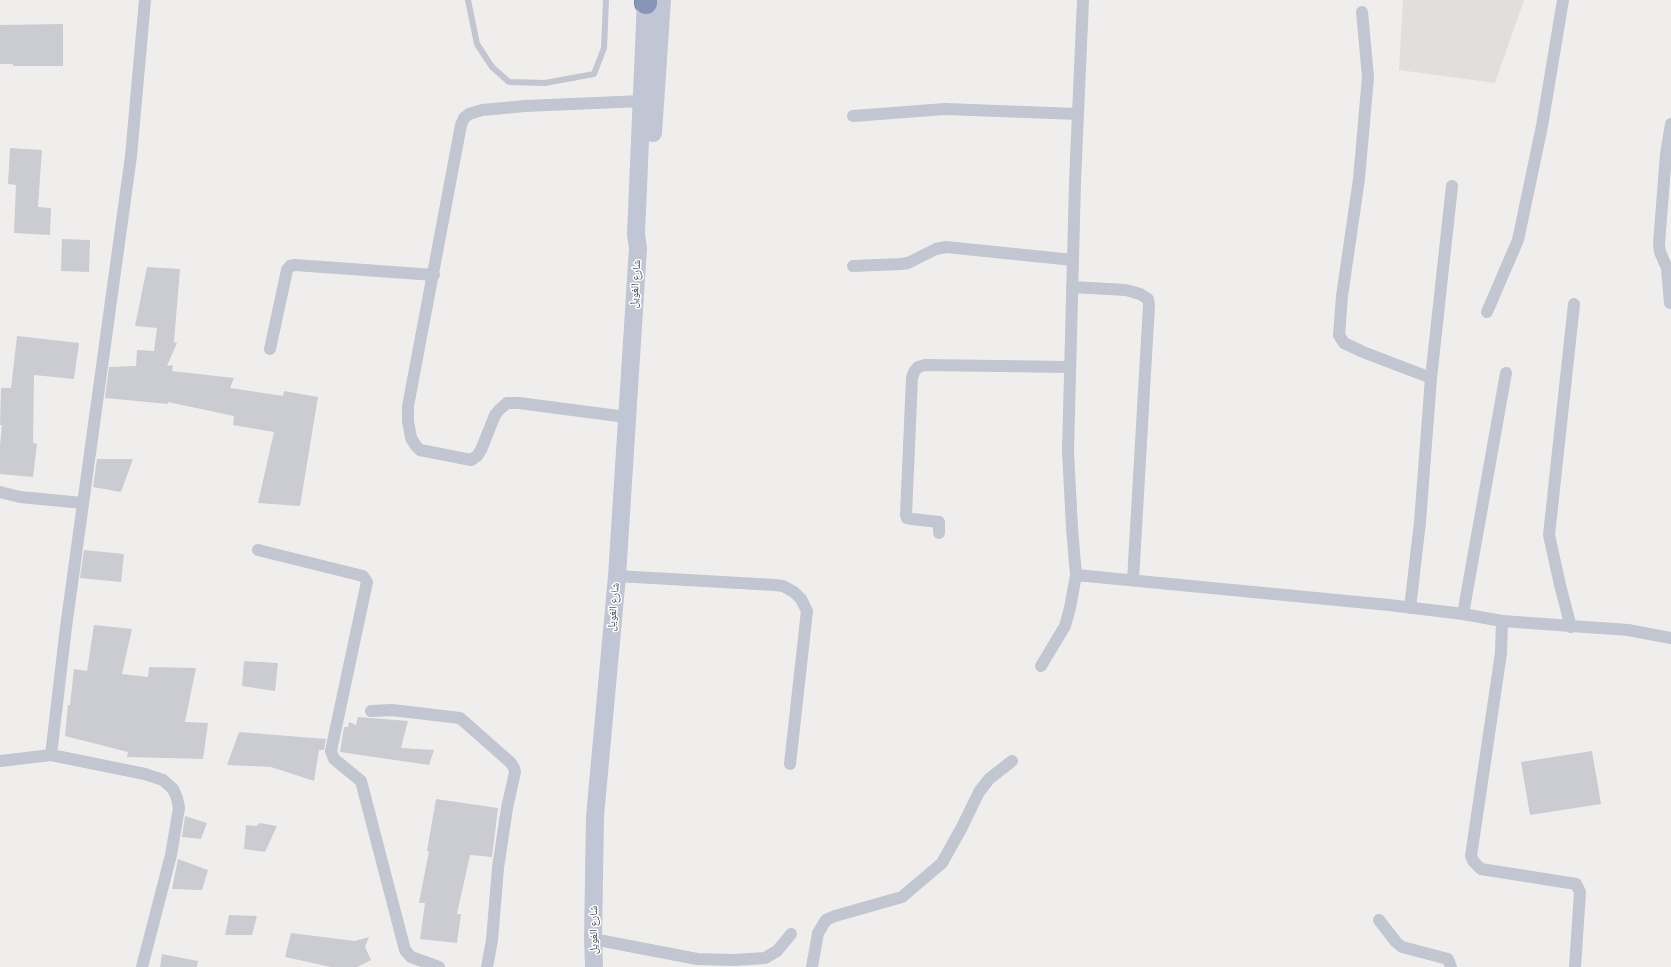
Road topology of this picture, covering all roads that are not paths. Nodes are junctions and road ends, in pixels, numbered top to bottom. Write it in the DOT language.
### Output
graph roads {
  1 [pos="145,0"];
  2 [pos="468,0"];
  3 [pos="606,0"];
  4 [pos="1083,0"];
  5 [pos="1563,0"];
  6 [pos="650,1"];
  7 [pos="1362,12"];
  8 [pos="642,101"];
  9 [pos="1078,114"];
  10 [pos="853,116"];
  11 [pos="1671,124"];
  12 [pos="1452,186"];
  13 [pos="638,248"];
  14 [pos="1073,260"];
  15 [pos="853,266"];
  16 [pos="434,275"];
  17 [pos="1072,287"];
  18 [pos="1670,303"];
  19 [pos="1574,304"];
  20 [pos="1487,312"];
  21 [pos="270,348"];
  22 [pos="1070,367"];
  23 [pos="1506,373"];
  24 [pos="1431,378"];
  25 [pos="626,417"];
  26 [pos="0,492"];
  27 [pos="84,503"];
  28 [pos="939,533"];
  29 [pos="258,550"];
  30 [pos="1076,575"];
  31 [pos="617,576"];
  32 [pos="1133,580"];
  33 [pos="1410,608"];
  34 [pos="1463,614"];
  35 [pos="1502,621"];
  36 [pos="1571,627"];
  37 [pos="1671,638"];
  38 [pos="1041,666"];
  39 [pos="371,711"];
  40 [pos="51,755"];
  41 [pos="0,761"];
  42 [pos="1012,761"];
  43 [pos="790,764"];
  44 [pos="1379,920"];
  45 [pos="790,934"];
  46 [pos="593,939"];
  47 [pos="142,967"];
  48 [pos="439,967"];
  49 [pos="487,967"];
  50 [pos="594,967"];
  51 [pos="812,967"];
  52 [pos="1452,967"];
  53 [pos="1576,967"];
  1 -- 27 [label="street"];
  2 -- 3 [label="lane"];
  4 -- 9 [label="street"];
  5 -- 20 [label="street"];
  6 -- 8 [label="street, شارع الغويل"];
  6 -- 13 [label="street, شارع الغويل"];
  7 -- 24 [label="street"];
  8 -- 13 [label="street, شارع الغويل"];
  8 -- 16 [label="street"];
  9 -- 10 [label="street"];
  9 -- 14 [label="street"];
  11 -- 18 [label="street"];
  12 -- 24 [label="street"];
  13 -- 25 [label="street, شارع الغويل"];
  14 -- 15 [label="street"];
  14 -- 17 [label="street"];
  16 -- 21 [label="street"];
  16 -- 25 [label="street"];
  17 -- 22 [label="street"];
  17 -- 32 [label="street"];
  19 -- 36 [label="street"];
  22 -- 28 [label="street"];
  22 -- 30 [label="street"];
  23 -- 34 [label="street"];
  24 -- 33 [label="street"];
  25 -- 31 [label="street, شارع الغويل"];
  26 -- 27 [label="street"];
  27 -- 40 [label="street"];
  29 -- 48 [label="street"];
  30 -- 32 [label="street"];
  30 -- 38 [label="street"];
  31 -- 43 [label="street"];
  31 -- 46 [label="street, شارع الغويل"];
  32 -- 33 [label="street"];
  33 -- 34 [label="street"];
  34 -- 35 [label="street"];
  35 -- 36 [label="street"];
  35 -- 53 [label="street"];
  36 -- 37 [label="street"];
  39 -- 49 [label="street"];
  40 -- 41 [label="street"];
  40 -- 47 [label="street"];
  42 -- 51 [label="street"];
  44 -- 52 [label="street"];
  45 -- 46 [label="street"];
  46 -- 50 [label="street, شارع الغويل"];
}
